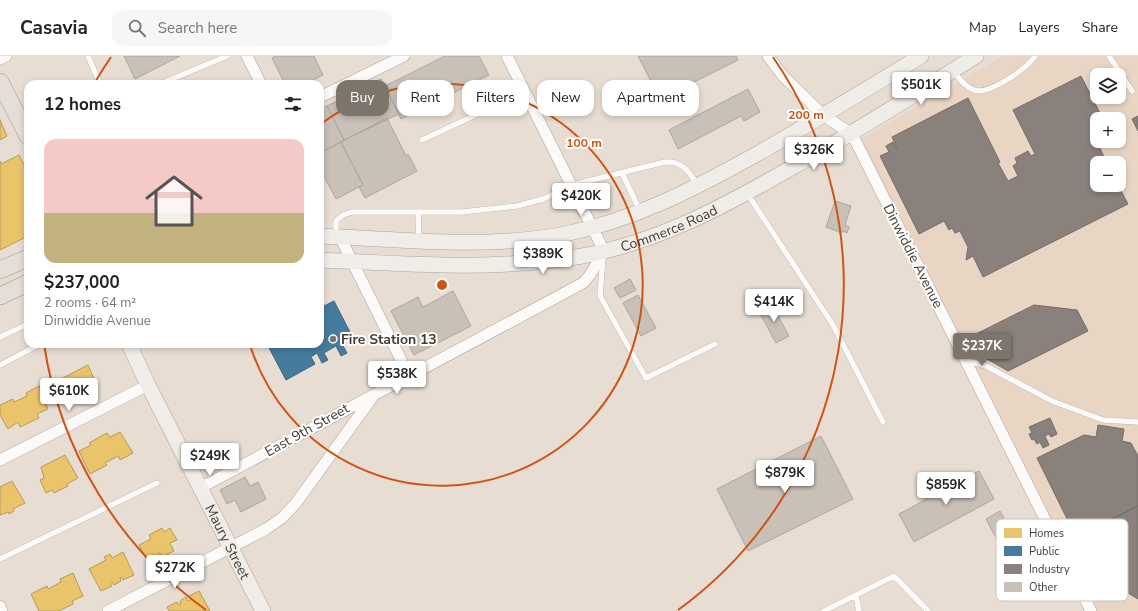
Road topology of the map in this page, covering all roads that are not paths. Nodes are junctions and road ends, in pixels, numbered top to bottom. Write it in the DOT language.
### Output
graph roads {
  1 [pos="6,56"];
  2 [pos="88,56"];
  3 [pos="227,56"];
  4 [pos="247,56"];
  5 [pos="404,56"];
  6 [pos="507,56"];
  7 [pos="768,56"];
  8 [pos="922,56"];
  9 [pos="976,56"];
  10 [pos="1035,56"];
  11 [pos="1109,56"];
  12 [pos="0,59"];
  13 [pos="952,71"];
  14 [pos="98,80"];
  15 [pos="170,80"];
  16 [pos="259,80"];
  17 [pos="519,80"];
  18 [pos="0,82"];
  19 [pos="1132,91"];
  20 [pos="324,95"];
  21 [pos="529,100"];
  22 [pos="474,116"];
  23 [pos="824,116"];
  24 [pos="24,128"];
  25 [pos="852,134"];
  26 [pos="422,140"];
  27 [pos="622,173"];
  28 [pos="572,185"];
  29 [pos="699,186"];
  30 [pos="747,193"];
  31 [pos="418,212"];
  32 [pos="641,213"];
  33 [pos="593,228"];
  34 [pos="324,236"];
  35 [pos="338,237"];
  36 [pos="419,240"];
  37 [pos="604,251"];
  38 [pos="24,260"];
  39 [pos="324,260"];
  40 [pos="351,261"];
  41 [pos="0,270"];
  42 [pos="24,286"];
  43 [pos="0,296"];
  44 [pos="24,326"];
  45 [pos="0,337"];
  46 [pos="715,344"];
  47 [pos="32,348"];
  48 [pos="131,348"];
  49 [pos="965,360"];
  50 [pos="0,365"];
  51 [pos="409,376"];
  52 [pos="148,385"];
  53 [pos="376,393"];
  54 [pos="883,422"];
  55 [pos="1138,422"];
  56 [pos="0,460"];
  57 [pos="157,483"];
  58 [pos="200,488"];
  59 [pos="1045,519"];
  60 [pos="231,547"];
  61 [pos="0,559"];
  62 [pos="856,595"];
  63 [pos="1086,601"];
  64 [pos="0,606"];
  65 [pos="2,611"];
  66 [pos="108,611"];
  67 [pos="263,611"];
  68 [pos="824,611"];
  69 [pos="859,611"];
  70 [pos="928,611"];
  71 [pos="1091,611"];
  1 -- 12 [label="street"];
  2 -- 14 [label="lane"];
  3 -- 15 [label="lane"];
  4 -- 16 [label="street"];
  5 -- 20 [label="street"];
  6 -- 17 [label="street"];
  7 -- 23 [label="street"];
  8 -- 23 [label="main road, Commerce Road"];
  9 -- 13 [label="main road, Commerce Road"];
  10 -- 13 [label="lane"];
  11 -- 19 [label="lane"];
  13 -- 25 [label="main road, Commerce Road"];
  18 -- 24 [label="main road"];
  21 -- 28 [label="street"];
  22 -- 26 [label="lane"];
  23 -- 25 [label="street"];
  23 -- 29 [label="main road, Commerce Road"];
  25 -- 30 [label="main road, Commerce Road"];
  25 -- 49 [label="street, Dinwiddie Avenue"];
  27 -- 28 [label="lane"];
  27 -- 29 [label="lane"];
  27 -- 32 [label="lane"];
  28 -- 31 [label="lane"];
  28 -- 33 [label="street"];
  29 -- 32 [label="main road, Commerce Road"];
  30 -- 37 [label="main road, Commerce Road"];
  30 -- 54 [label="lane"];
  31 -- 35 [label="lane"];
  31 -- 36 [label="lane"];
  32 -- 33 [label="main road, Commerce Road"];
  33 -- 36 [label="main road, Commerce Road"];
  33 -- 37 [label="street"];
  34 -- 35 [label="main road, Commerce Road"];
  35 -- 36 [label="main road, Commerce Road"];
  35 -- 40 [label="street"];
  37 -- 40 [label="main road, Commerce Road"];
  37 -- 46 [label="lane"];
  37 -- 51 [label="street, East 9th Street"];
  38 -- 41 [label="main road"];
  39 -- 40 [label="main road, Commerce Road"];
  40 -- 51 [label="street"];
  42 -- 43 [label="main road"];
  44 -- 45 [label="lane"];
  47 -- 50 [label="lane"];
  48 -- 52 [label="main road, Maury Street"];
  49 -- 55 [label="lane"];
  49 -- 59 [label="street, Dinwiddie Avenue"];
  51 -- 53 [label="street, East 9th Street"];
  52 -- 56 [label="street"];
  52 -- 58 [label="main road, Maury Street"];
  53 -- 58 [label="street, East 9th Street"];
  53 -- 60 [label="street"];
  57 -- 61 [label="lane"];
  58 -- 60 [label="main road, Maury Street"];
  60 -- 66 [label="street"];
  60 -- 67 [label="main road, Maury Street"];
  62 -- 68 [label="lane"];
  62 -- 69 [label="lane"];
  62 -- 70 [label="lane"];
  63 -- 71 [label="street, Dinwiddie Avenue"];
  64 -- 65 [label="street"];
}
